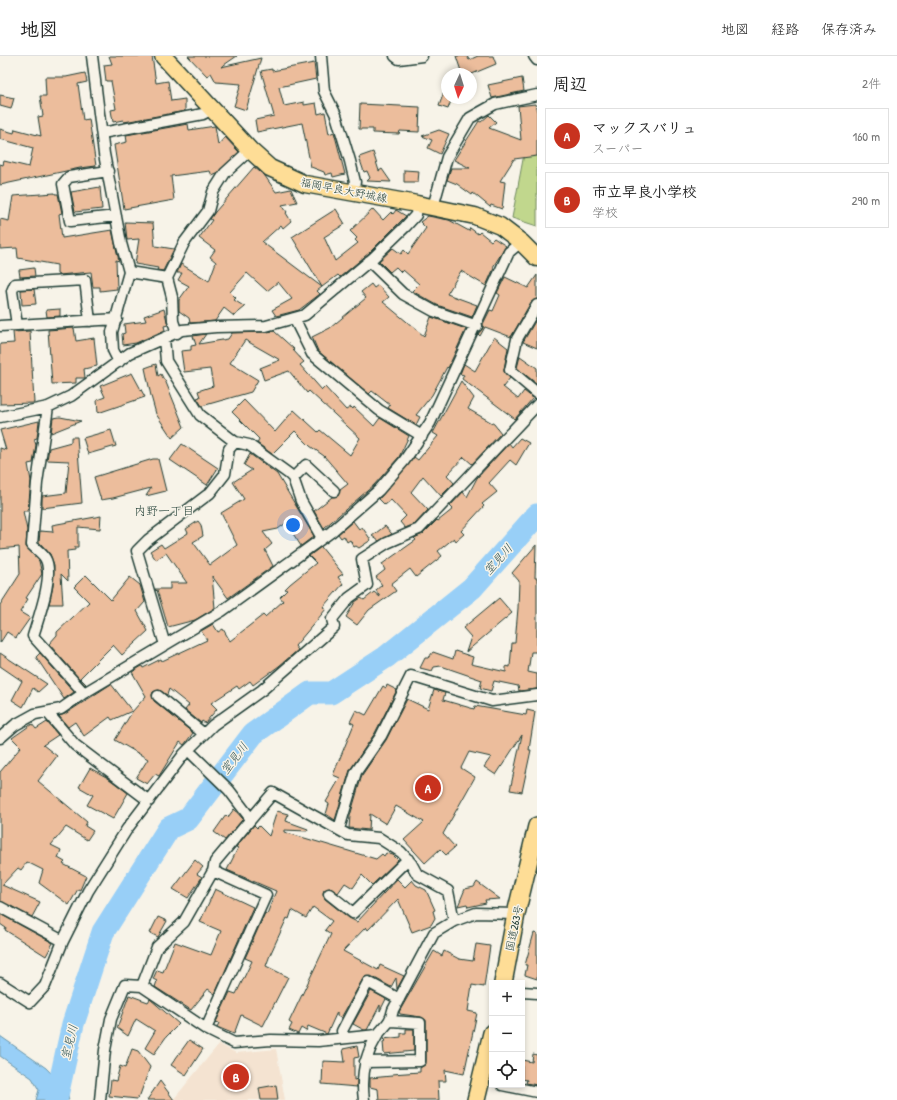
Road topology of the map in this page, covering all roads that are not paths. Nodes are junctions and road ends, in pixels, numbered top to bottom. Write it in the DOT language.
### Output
graph roads {
  1 [pos="92,56"];
  2 [pos="163,56"];
  3 [pos="321,56"];
  4 [pos="395,56"];
  5 [pos="422,56"];
  6 [pos="534,56"];
  7 [pos="537,60"];
  8 [pos="537,95"];
  9 [pos="212,109"];
  10 [pos="102,133"];
  11 [pos="250,150"];
  12 [pos="108,171"];
  13 [pos="353,194"];
  14 [pos="417,204"];
  15 [pos="433,207"];
  16 [pos="116,216"];
  17 [pos="521,242"];
  18 [pos="537,258"];
  19 [pos="369,261"];
  20 [pos="129,272"];
  21 [pos="168,278"];
  22 [pos="537,304"];
  23 [pos="294,318"];
  24 [pos="116,319"];
  25 [pos="90,321"];
  26 [pos="17,325"];
  27 [pos="0,326"];
  28 [pos="476,326"];
  29 [pos="176,333"];
  30 [pos="164,338"];
  31 [pos="119,362"];
  32 [pos="537,393"];
  33 [pos="537,405"];
  34 [pos="48,407"];
  35 [pos="0,416"];
  36 [pos="422,436"];
  37 [pos="235,442"];
  38 [pos="293,478"];
  39 [pos="334,491"];
  40 [pos="322,538"];
  41 [pos="165,645"];
  42 [pos="84,693"];
  43 [pos="158,696"];
  44 [pos="537,696"];
  45 [pos="47,712"];
  46 [pos="204,734"];
  47 [pos="0,738"];
  48 [pos="192,754"];
  49 [pos="148,801"];
  50 [pos="251,819"];
  51 [pos="537,826"];
  52 [pos="339,829"];
  53 [pos="408,859"];
  54 [pos="213,871"];
  55 [pos="329,894"];
  56 [pos="0,907"];
  57 [pos="516,914"];
  58 [pos="454,921"];
  59 [pos="63,941"];
  60 [pos="504,980"];
  61 [pos="0,983"];
  62 [pos="142,986"];
  63 [pos="525,992"];
  64 [pos="537,994"];
  65 [pos="399,999"];
  66 [pos="391,1021"];
  67 [pos="206,1029"];
  68 [pos="377,1035"];
  69 [pos="345,1038"];
  70 [pos="490,1052"];
  71 [pos="365,1062"];
  72 [pos="486,1082"];
  73 [pos="517,1088"];
  74 [pos="537,1092"];
  75 [pos="100,1100"];
  76 [pos="364,1100"];
  77 [pos="476,1100"];
  1 -- 10 [label="street"];
  2 -- 9 [label="main road, 福岡早良大野城線"];
  3 -- 13 [label="street"];
  4 -- 5 [label="street"];
  6 -- 7 [label="street"];
  8 -- 15 [label="street"];
  9 -- 10 [label="street"];
  9 -- 11 [label="main road, 福岡早良大野城線"];
  10 -- 12 [label="street"];
  11 -- 13 [label="main road, 福岡早良大野城線"];
  11 -- 21 [label="street"];
  12 -- 16 [label="street"];
  12 -- 16 [label="street"];
  13 -- 14 [label="main road, 福岡早良大野城線"];
  14 -- 15 [label="main road, 福岡早良大野城線"];
  14 -- 19 [label="street"];
  15 -- 17 [label="main road, 福岡早良大野城線"];
  16 -- 20 [label="street"];
  17 -- 18 [label="main road, 福岡早良大野城線"];
  17 -- 28 [label="street"];
  19 -- 23 [label="street"];
  19 -- 28 [label="street"];
  20 -- 21 [label="street"];
  20 -- 24 [label="street"];
  21 -- 29 [label="street"];
  22 -- 32 [label="street"];
  23 -- 29 [label="street"];
  23 -- 36 [label="street"];
  24 -- 25 [label="street"];
  24 -- 31 [label="street"];
  25 -- 26 [label="street"];
  25 -- 26 [label="street"];
  26 -- 27 [label="street"];
  28 -- 36 [label="street"];
  29 -- 30 [label="street"];
  30 -- 31 [label="street"];
  30 -- 37 [label="street"];
  31 -- 34 [label="street"];
  33 -- 46 [label="street"];
  34 -- 35 [label="street"];
  34 -- 42 [label="street"];
  36 -- 40 [label="street"];
  37 -- 38 [label="street"];
  37 -- 41 [label="street"];
  38 -- 39 [label="street"];
  38 -- 40 [label="street"];
  40 -- 41 [label="street"];
  41 -- 42 [label="street"];
  42 -- 45 [label="street"];
  43 -- 46 [label="street"];
  44 -- 52 [label="street"];
  45 -- 47 [label="street"];
  45 -- 49 [label="street"];
  46 -- 49 [label="street"];
  48 -- 50 [label="street"];
  49 -- 59 [label="street"];
  50 -- 52 [label="street"];
  50 -- 54 [label="street"];
  51 -- 57 [label="highway, 国道263号"];
  52 -- 53 [label="street"];
  53 -- 55 [label="street"];
  53 -- 58 [label="street"];
  54 -- 62 [label="street"];
  54 -- 67 [label="street"];
  56 -- 59 [label="street"];
  57 -- 58 [label="street"];
  57 -- 60 [label="highway, 国道263号"];
  58 -- 65 [label="street"];
  59 -- 61 [label="street"];
  62 -- 67 [label="street"];
  62 -- 75 [label="street"];
  63 -- 64 [label="street"];
  65 -- 66 [label="street"];
  65 -- 69 [label="street"];
  66 -- 68 [label="street"];
  66 -- 71 [label="street"];
  67 -- 69 [label="street"];
  68 -- 69 [label="street"];
  68 -- 71 [label="street"];
  70 -- 72 [label="highway"];
  71 -- 76 [label="street"];
  72 -- 77 [label="highway"];
  73 -- 74 [label="street"];
}
